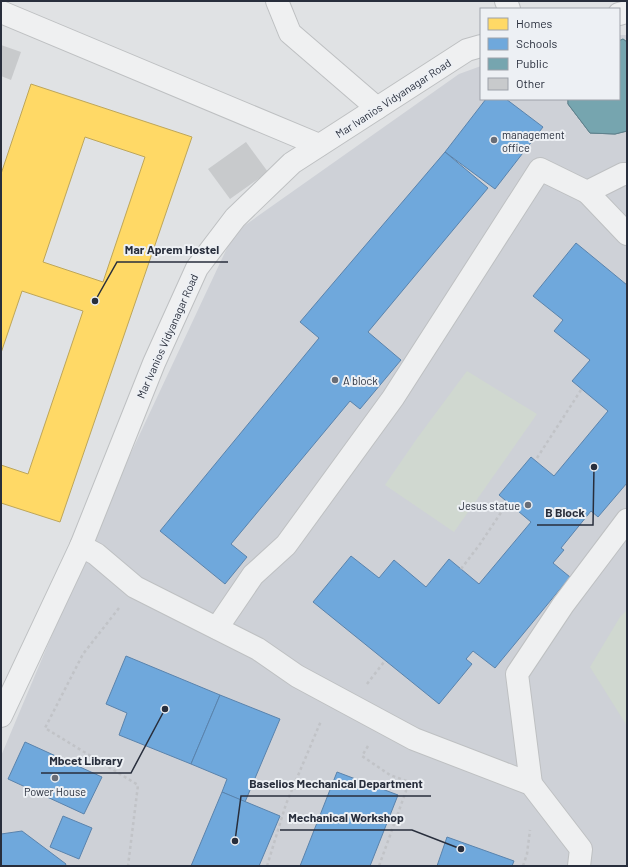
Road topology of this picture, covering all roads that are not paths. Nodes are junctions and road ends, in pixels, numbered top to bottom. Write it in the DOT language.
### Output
graph roads {
  1 [pos="277,1"];
  2 [pos="1,12"];
  3 [pos="480,46"];
  4 [pos="377,108"];
  5 [pos="319,145"];
  6 [pos="627,174"];
  7 [pos="587,192"];
  8 [pos="627,234"];
  9 [pos="627,520"];
  10 [pos="81,546"];
  11 [pos="217,628"];
  12 [pos="1,716"];
  13 [pos="531,784"];
  14 [pos="578,866"];
  1 -- 4 [label="lane"];
  2 -- 5 [label="lane"];
  3 -- 4 [label="lane, Mar Ivanios Vidyanagar Road"];
  4 -- 5 [label="lane, Mar Ivanios Vidyanagar Road"];
  5 -- 10 [label="lane, Mar Ivanios Vidyanagar Road"];
  6 -- 7 [label="lane"];
  7 -- 8 [label="lane"];
  7 -- 11 [label="lane"];
  9 -- 13 [label="lane"];
  10 -- 11 [label="lane"];
  10 -- 12 [label="lane, Mar Ivanios Vidyanagar Road"];
  11 -- 13 [label="lane"];
  13 -- 14 [label="lane"];
}
